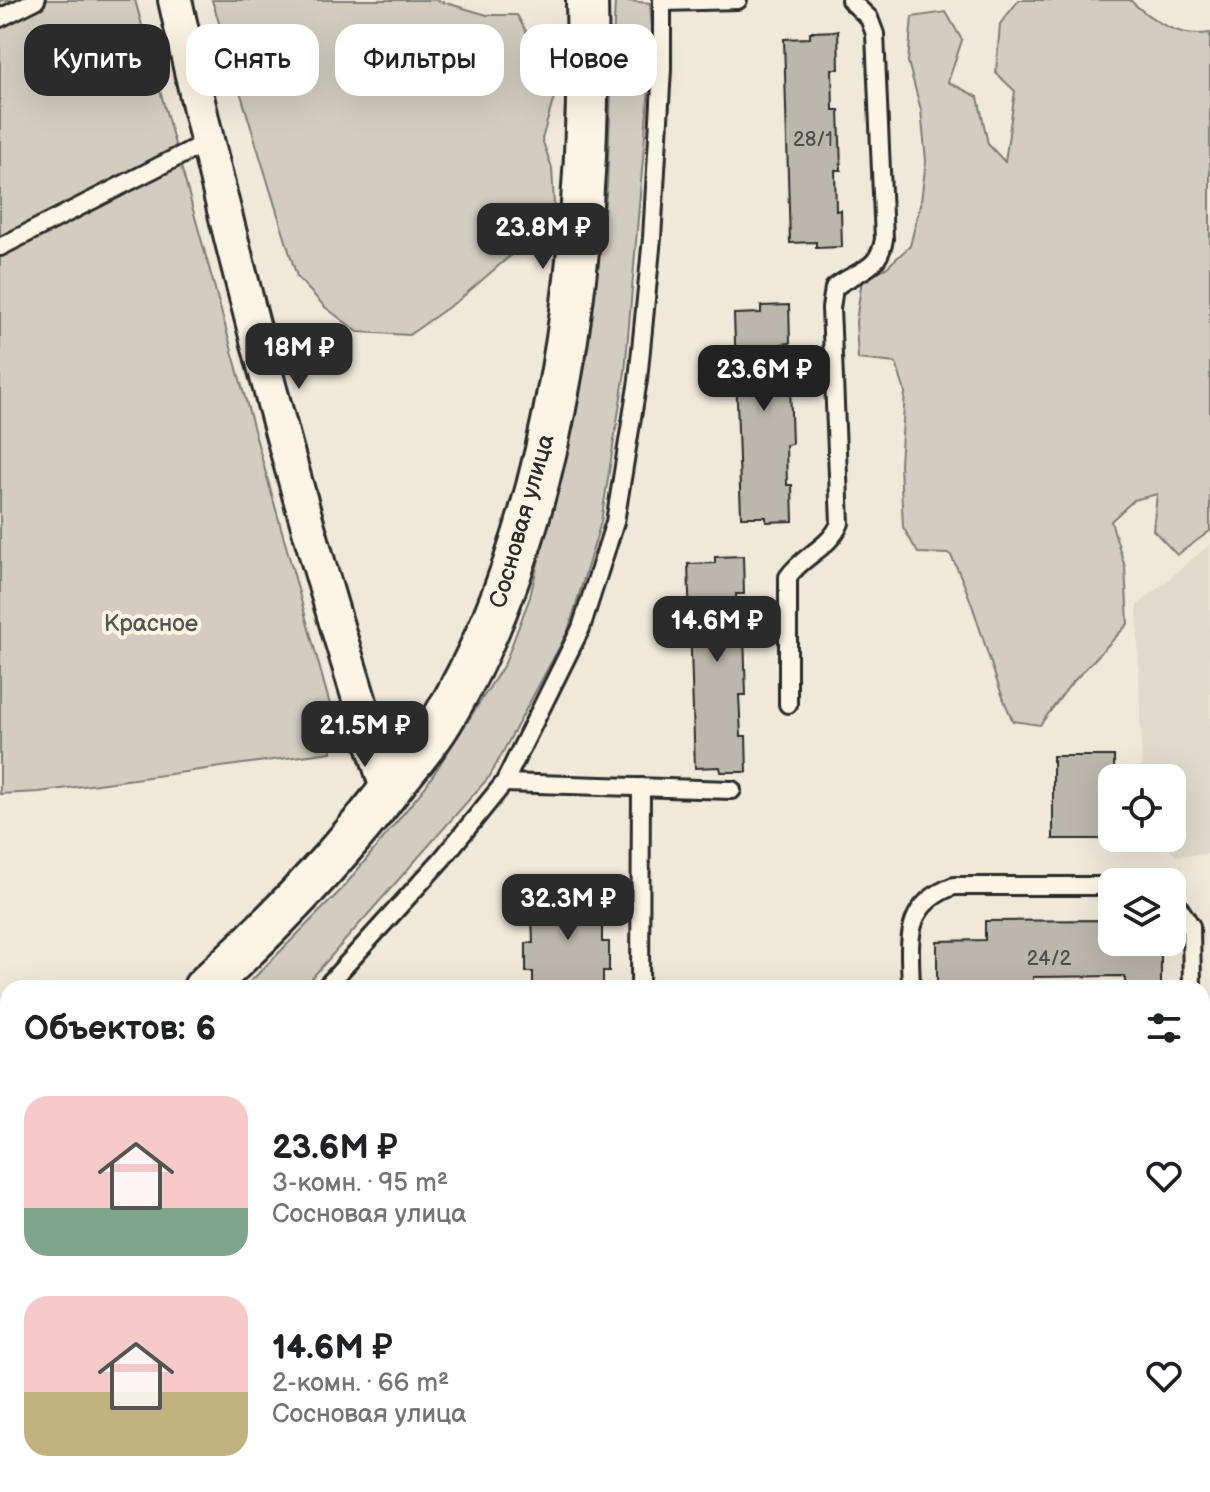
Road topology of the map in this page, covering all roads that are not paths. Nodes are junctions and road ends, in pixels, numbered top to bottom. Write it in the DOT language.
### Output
graph roads {
  1 [pos="36,0"];
  2 [pos="175,0"];
  3 [pos="587,0"];
  4 [pos="738,0"];
  5 [pos="850,0"];
  6 [pos="662,1"];
  7 [pos="0,18"];
  8 [pos="207,142"];
  9 [pos="0,247"];
  10 [pos="788,704"];
  11 [pos="504,783"];
  12 [pos="641,787"];
  13 [pos="732,790"];
  14 [pos="388,792"];
  15 [pos="1098,886"];
  16 [pos="1186,918"];
  17 [pos="212,980"];
  18 [pos="332,980"];
  19 [pos="640,980"];
  20 [pos="911,980"];
  21 [pos="1192,980"];
  1 -- 7 [label="lane"];
  2 -- 8 [label="street"];
  3 -- 14 [label="street, Сосновая улица"];
  4 -- 6 [label="lane"];
  5 -- 10 [label="lane"];
  6 -- 11 [label="lane"];
  8 -- 9 [label="lane"];
  8 -- 14 [label="street"];
  11 -- 12 [label="lane"];
  11 -- 18 [label="lane"];
  12 -- 13 [label="lane"];
  12 -- 19 [label="lane"];
  14 -- 17 [label="street, Сосновая улица"];
  15 -- 20 [label="lane"];
  16 -- 21 [label="lane"];
}
